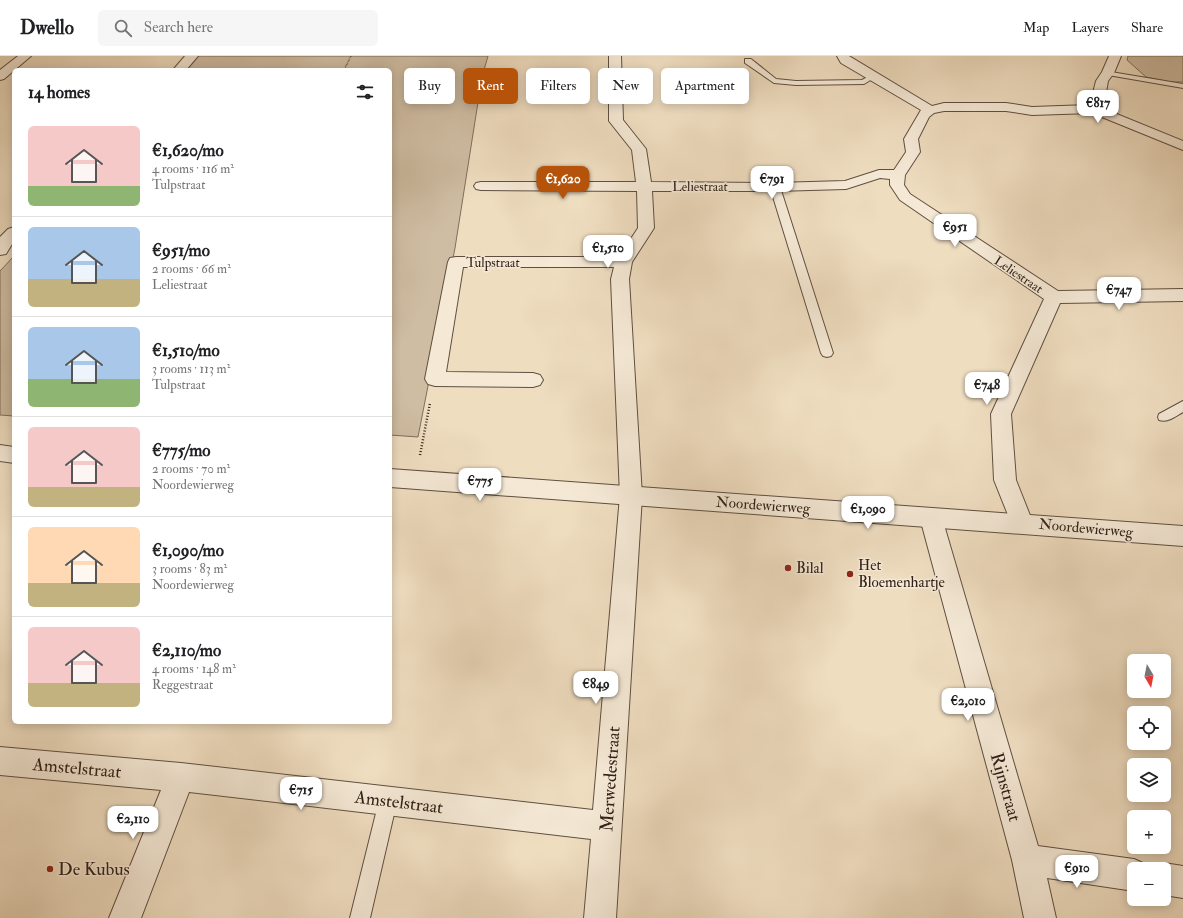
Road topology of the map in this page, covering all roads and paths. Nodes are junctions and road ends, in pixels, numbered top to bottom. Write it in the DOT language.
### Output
graph roads {
  1 [pos="25,56"];
  2 [pos="192,56"];
  3 [pos="351,56"];
  4 [pos="615,56"];
  5 [pos="843,56"];
  6 [pos="1115,56"];
  7 [pos="748,61"];
  8 [pos="181,68"];
  9 [pos="345,68"];
  10 [pos="1108,73"];
  11 [pos="0,76"];
  12 [pos="873,76"];
  13 [pos="1183,86"];
  14 [pos="1094,109"];
  15 [pos="930,110"];
  16 [pos="1183,146"];
  17 [pos="898,175"];
  18 [pos="481,186"];
  19 [pos="644,186"];
  20 [pos="775,187"];
  21 [pos="12,234"];
  22 [pos="0,250"];
  23 [pos="624,262"];
  24 [pos="1183,295"];
  25 [pos="1054,297"];
  26 [pos="827,353"];
  27 [pos="435,379"];
  28 [pos="533,380"];
  29 [pos="1183,406"];
  30 [pos="1164,416"];
  31 [pos="0,453"];
  32 [pos="12,455"];
  33 [pos="392,478"];
  34 [pos="414,480"];
  35 [pos="631,496"];
  36 [pos="931,518"];
  37 [pos="1022,523"];
  38 [pos="1183,536"];
  39 [pos="0,761"];
  40 [pos="181,777"];
  41 [pos="388,801"];
  42 [pos="606,826"];
  43 [pos="1027,860"];
  44 [pos="1127,874"];
  45 [pos="1171,880"];
  46 [pos="1183,882"];
  47 [pos="125,918"];
  48 [pos="360,918"];
  49 [pos="600,918"];
  50 [pos="1040,918"];
  1 -- 11 [label="street"];
  2 -- 8 [label="street"];
  3 -- 9 [label="path"];
  4 -- 19 [label="street"];
  5 -- 12 [label="street"];
  6 -- 10 [label="street"];
  7 -- 12 [label="lane"];
  10 -- 13 [label="lane"];
  10 -- 14 [label="street"];
  12 -- 15 [label="street"];
  14 -- 15 [label="street"];
  14 -- 16 [label="street"];
  15 -- 17 [label="street"];
  17 -- 20 [label="street, Leliestraat"];
  17 -- 25 [label="street, Leliestraat"];
  18 -- 19 [label="street"];
  19 -- 20 [label="street, Leliestraat"];
  19 -- 23 [label="street"];
  20 -- 26 [label="lane"];
  21 -- 22 [label="street"];
  23 -- 27 [label="street, Tulpstraat"];
  23 -- 35 [label="street"];
  24 -- 25 [label="street, Leliestraat"];
  25 -- 37 [label="street, Leliestraat"];
  27 -- 28 [label="street"];
  27 -- 34 [label="path"];
  29 -- 30 [label="lane"];
  31 -- 32 [label="street"];
  33 -- 34 [label="street, Noordewierweg"];
  34 -- 35 [label="street, Noordewierweg"];
  35 -- 36 [label="street, Noordewierweg"];
  35 -- 42 [label="street, Merwedestraat"];
  36 -- 37 [label="street, Noordewierweg"];
  36 -- 43 [label="street, Rijnstraat"];
  37 -- 38 [label="street, Noordewierweg"];
  39 -- 40 [label="street, Amstelstraat"];
  40 -- 41 [label="street, Amstelstraat"];
  40 -- 47 [label="street"];
  41 -- 42 [label="street, Amstelstraat"];
  41 -- 48 [label="lane"];
  42 -- 49 [label="street, Merwedestraat"];
  43 -- 44 [label="street"];
  43 -- 50 [label="street, Rijnstraat"];
  45 -- 46 [label="street"];
}
